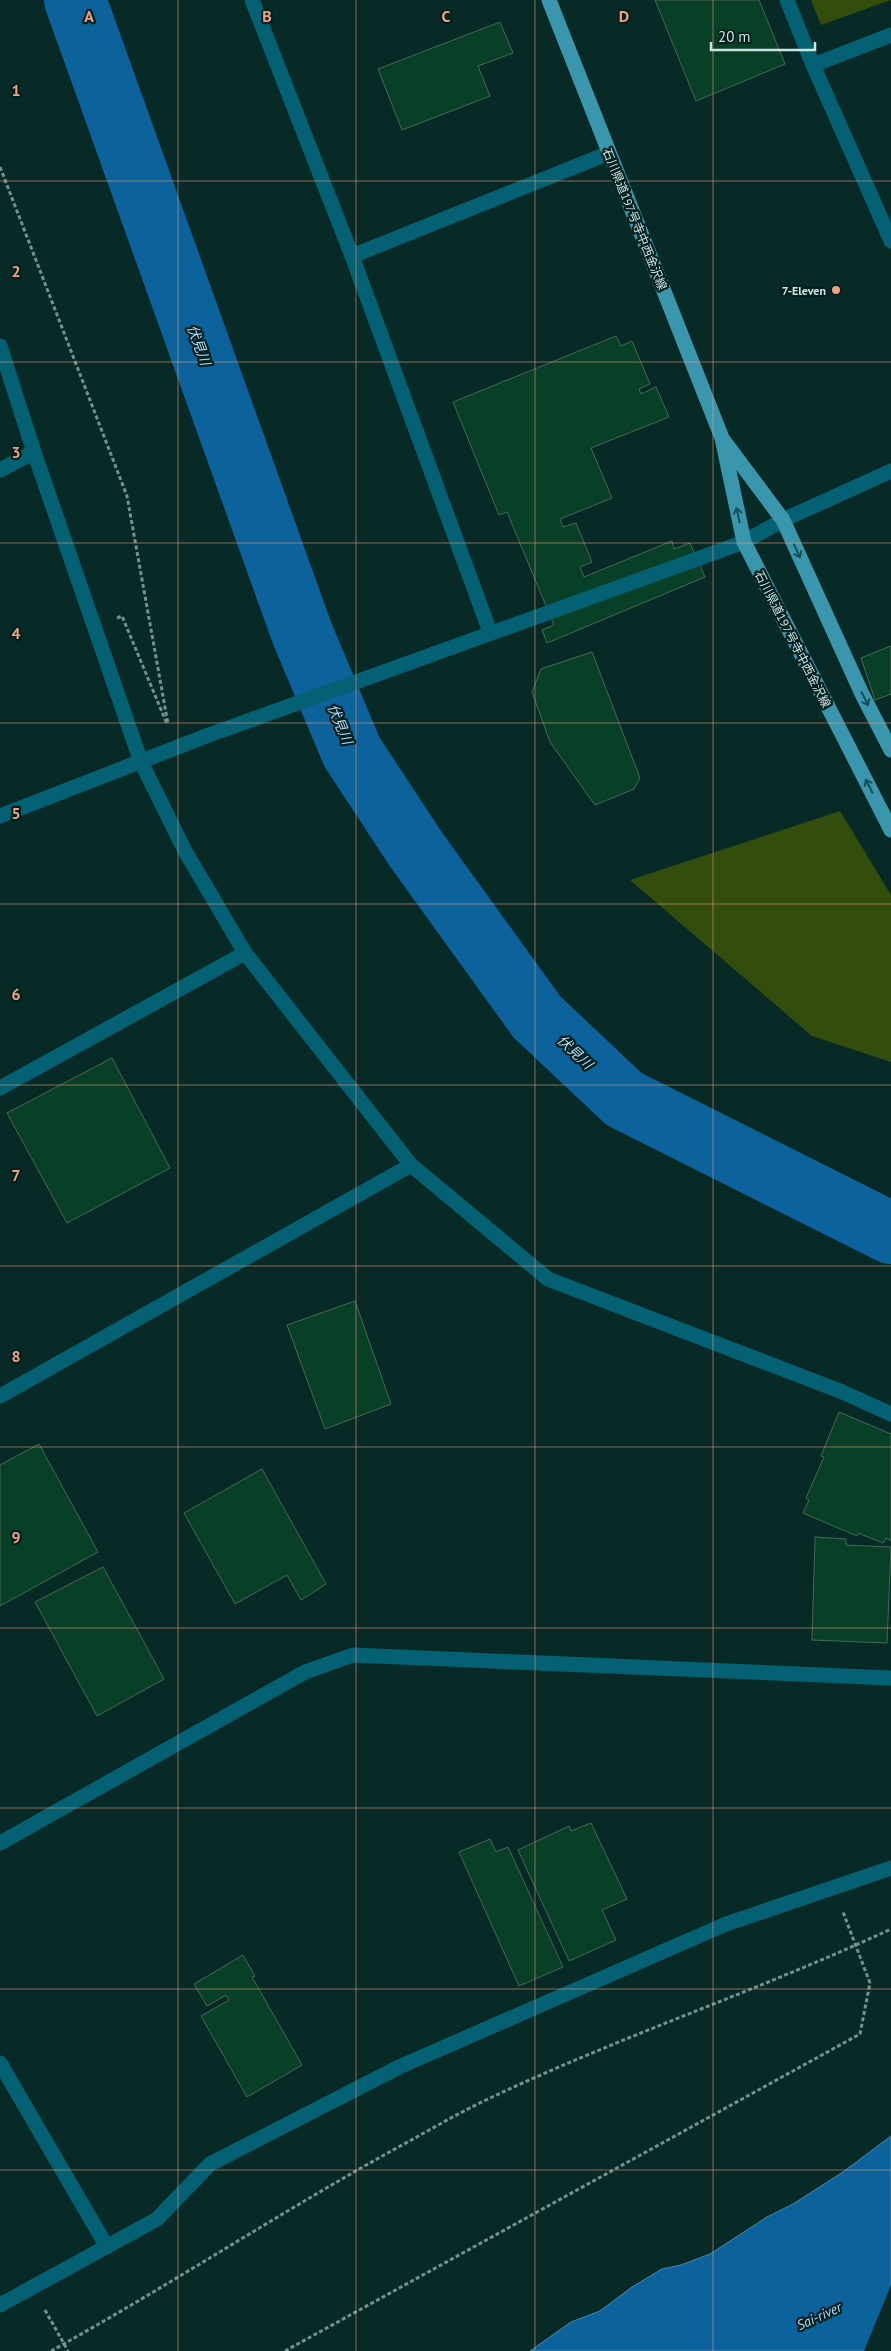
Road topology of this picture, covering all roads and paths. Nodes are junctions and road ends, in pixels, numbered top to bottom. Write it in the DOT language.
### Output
graph roads {
  1 [pos="252,0"];
  2 [pos="549,0"];
  3 [pos="787,0"];
  4 [pos="891,34"];
  5 [pos="813,65"];
  6 [pos="609,153"];
  7 [pos="0,167"];
  8 [pos="891,241"];
  9 [pos="352,256"];
  10 [pos="0,346"];
  11 [pos="722,438"];
  12 [pos="34,452"];
  13 [pos="0,470"];
  14 [pos="891,471"];
  15 [pos="783,520"];
  16 [pos="744,542"];
  17 [pos="96,625"];
  18 [pos="490,632"];
  19 [pos="891,750"];
  20 [pos="141,762"];
  21 [pos="0,816"];
  22 [pos="891,830"];
  23 [pos="245,953"];
  24 [pos="0,1088"];
  25 [pos="411,1165"];
  26 [pos="0,1396"];
  27 [pos="891,1414"];
  28 [pos="891,1678"];
  29 [pos="0,1843"];
  30 [pos="891,1868"];
  31 [pos="840,1904"];
  32 [pos="891,1929"];
  33 [pos="856,1945"];
  34 [pos="0,2064"];
  35 [pos="107,2248"];
  36 [pos="41,2303"];
  37 [pos="0,2305"];
  38 [pos="64,2344"];
  39 [pos="51,2351"];
  40 [pos="68,2351"];
  41 [pos="285,2351"];
  1 -- 9 [label="street"];
  2 -- 6 [label="main road, 石川県道197号寺中西金沢線"];
  3 -- 5 [label="street"];
  4 -- 5 [label="street"];
  5 -- 8 [label="street"];
  6 -- 9 [label="street"];
  6 -- 11 [label="main road, 石川県道197号寺中西金沢線"];
  7 -- 17 [label="path"];
  9 -- 18 [label="street"];
  10 -- 12 [label="street"];
  11 -- 15 [label="main road, 石川県道197号寺中西金沢線"];
  16 -- 11 [label="main road, 石川県道197号寺中西金沢線, one-way"];
  12 -- 13 [label="street"];
  12 -- 17 [label="street"];
  14 -- 15 [label="street"];
  15 -- 16 [label="street"];
  15 -- 19 [label="main road, 石川県道197号寺中西金沢線, one-way"];
  16 -- 18 [label="street"];
  22 -- 16 [label="main road, 石川県道197号寺中西金沢線, one-way"];
  17 -- 20 [label="street"];
  18 -- 20 [label="street"];
  20 -- 21 [label="street"];
  20 -- 23 [label="street"];
  23 -- 24 [label="street"];
  23 -- 25 [label="street"];
  25 -- 26 [label="street"];
  25 -- 27 [label="street"];
  28 -- 29 [label="street"];
  30 -- 35 [label="street"];
  31 -- 33 [label="path"];
  32 -- 33 [label="path"];
  33 -- 38 [label="path"];
  33 -- 41 [label="path"];
  34 -- 35 [label="street"];
  35 -- 37 [label="street"];
  36 -- 38 [label="path"];
  38 -- 39 [label="path"];
  38 -- 40 [label="path"];
}
